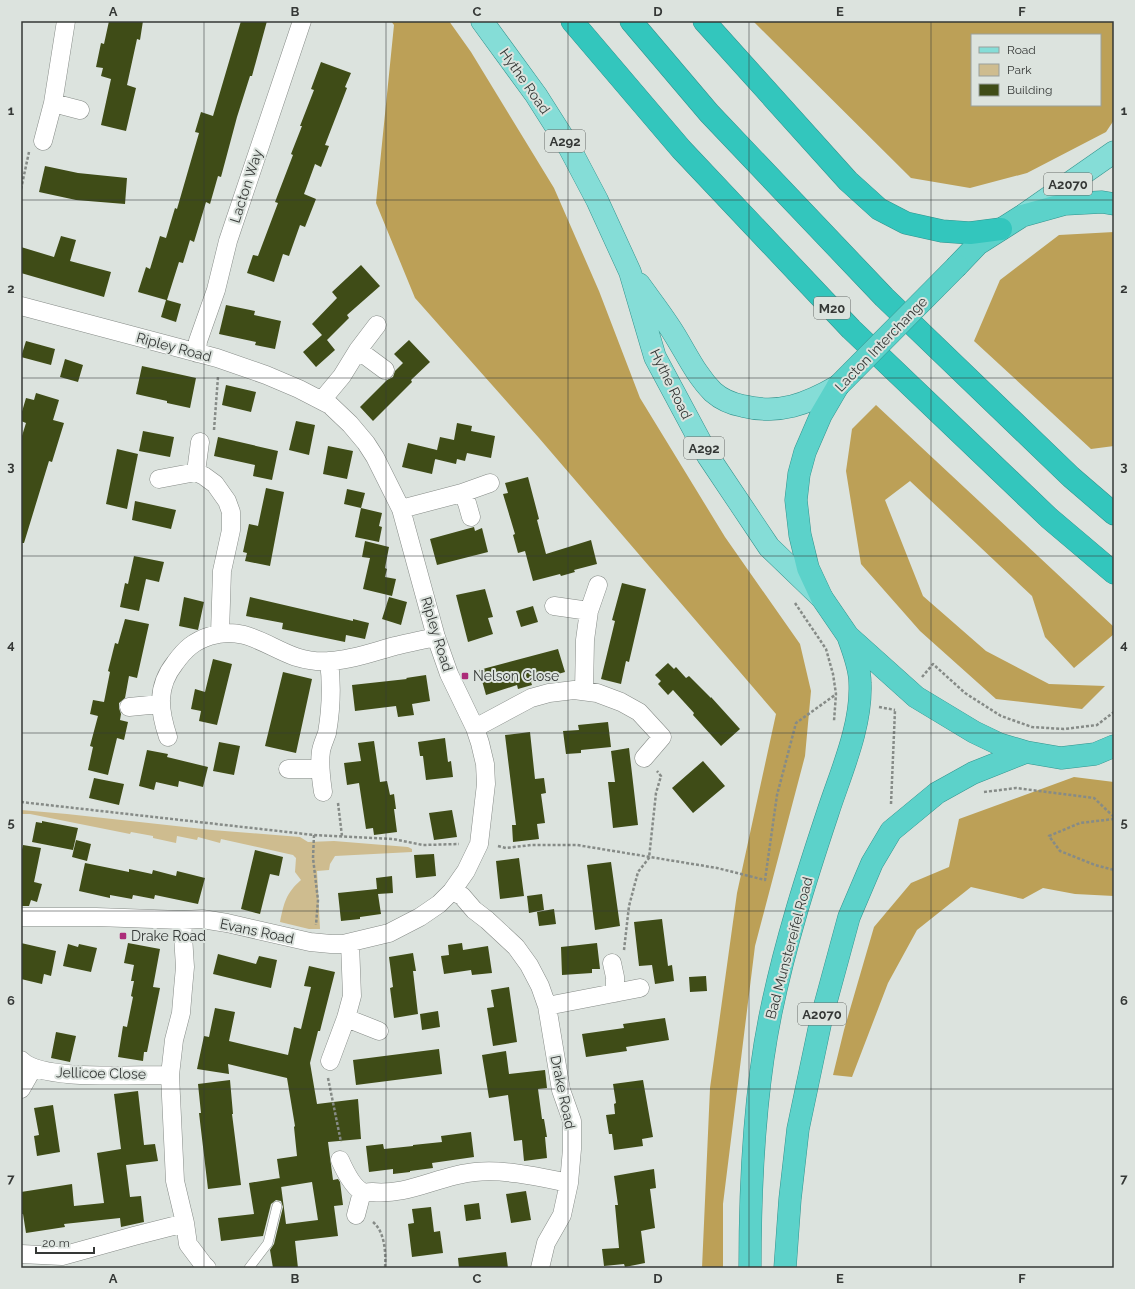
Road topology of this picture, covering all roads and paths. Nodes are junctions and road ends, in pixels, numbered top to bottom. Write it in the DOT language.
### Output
graph roads {
  1 [pos="66,21"];
  2 [pos="302,21"];
  3 [pos="482,21"];
  4 [pos="572,21"];
  5 [pos="631,21"];
  6 [pos="704,21"];
  7 [pos="53,103"];
  8 [pos="80,110"];
  9 [pos="43,141"];
  10 [pos="1114,152"];
  11 [pos="21,189"];
  12 [pos="1114,204"];
  13 [pos="1022,216"];
  14 [pos="1001,229"];
  15 [pos="630,272"];
  16 [pos="21,306"];
  17 [pos="377,325"];
  18 [pos="358,350"];
  19 [pos="197,353"];
  20 [pos="217,358"];
  21 [pos="385,370"];
  22 [pos="838,386"];
  23 [pos="322,400"];
  24 [pos="200,442"];
  25 [pos="196,472"];
  26 [pos="159,479"];
  27 [pos="490,482"];
  28 [pos="462,493"];
  29 [pos="401,509"];
  30 [pos="1114,514"];
  31 [pos="471,517"];
  32 [pos="1114,573"];
  33 [pos="598,585"];
  34 [pos="822,598"];
  35 [pos="554,606"];
  36 [pos="589,611"];
  37 [pos="220,633"];
  38 [pos="848,636"];
  39 [pos="436,637"];
  40 [pos="329,661"];
  41 [pos="584,691"];
  42 [pos="909,691"];
  43 [pos="836,694"];
  44 [pos="859,703"];
  45 [pos="160,704"];
  46 [pos="129,707"];
  47 [pos="1114,712"];
  48 [pos="475,728"];
  49 [pos="168,737"];
  50 [pos="1114,746"];
  51 [pos="1026,752"];
  52 [pos="644,758"];
  53 [pos="288,769"];
  54 [pos="320,769"];
  55 [pos="323,792"];
  56 [pos="21,802"];
  57 [pos="1114,818"];
  58 [pos="314,835"];
  59 [pos="342,836"];
  60 [pos="479,844"];
  61 [pos="649,858"];
  62 [pos="1114,870"];
  63 [pos="452,891"];
  64 [pos="21,917"];
  65 [pos="182,920"];
  66 [pos="310,942"];
  67 [pos="350,943"];
  68 [pos="614,978"];
  69 [pos="640,988"];
  70 [pos="547,1006"];
  71 [pos="346,1018"];
  72 [pos="379,1031"];
  73 [pos="330,1061"];
  74 [pos="27,1064"];
  75 [pos="170,1075"];
  76 [pos="21,1089"];
  77 [pos="340,1160"];
  78 [pos="569,1183"];
  79 [pos="362,1192"];
  80 [pos="277,1206"];
  81 [pos="357,1212"];
  82 [pos="185,1223"];
  83 [pos="21,1254"];
  84 [pos="63,1262"];
  85 [pos="207,1268"];
  86 [pos="249,1268"];
  87 [pos="385,1268"];
  88 [pos="540,1268"];
  89 [pos="750,1268"];
  90 [pos="785,1268"];
  1 -- 7 [label="street"];
  2 -- 19 [label="street, Lacton Way"];
  3 -- 15 [label="main road, Hythe Road / A292"];
  4 -- 32 [label="highway, M20"];
  5 -- 30 [label="highway"];
  6 -- 14 [label="highway"];
  7 -- 8 [label="street"];
  7 -- 9 [label="street"];
  9 -- 11 [label="path"];
  10 -- 13 [label="main road, A2070"];
  12 -- 13 [label="highway, Lacton Interchange"];
  13 -- 14 [label="highway, Lacton Interchange"];
  14 -- 22 [label="highway, Lacton Interchange, bridge"];
  15 -- 22 [label="main road, Hythe Road / A292"];
  15 -- 34 [label="main road, Hythe Road / A292"];
  16 -- 19 [label="street, Ripley Road"];
  17 -- 18 [label="street"];
  18 -- 21 [label="street"];
  18 -- 23 [label="street"];
  19 -- 20 [label="street, Ripley Road"];
  20 -- 23 [label="street, Ripley Road"];
  20 -- 24 [label="path"];
  22 -- 34 [label="highway, Lacton Interchange"];
  23 -- 29 [label="street, Ripley Road"];
  24 -- 25 [label="street"];
  25 -- 26 [label="street"];
  25 -- 37 [label="street"];
  27 -- 28 [label="street"];
  28 -- 29 [label="street"];
  28 -- 31 [label="street"];
  29 -- 39 [label="street, Ripley Road"];
  33 -- 36 [label="street"];
  34 -- 38 [label="highway, Lacton Interchange"];
  35 -- 36 [label="street"];
  36 -- 41 [label="street"];
  37 -- 40 [label="street"];
  37 -- 45 [label="street"];
  38 -- 42 [label="highway"];
  38 -- 44 [label="highway, Bad Munstereifel Road"];
  39 -- 40 [label="street"];
  39 -- 48 [label="street, Ripley Road"];
  40 -- 54 [label="street"];
  41 -- 48 [label="street"];
  41 -- 52 [label="street"];
  42 -- 44 [label="path"];
  42 -- 47 [label="path"];
  42 -- 51 [label="highway"];
  43 -- 61 [label="path"];
  44 -- 89 [label="highway, Bad Munstereifel Road"];
  45 -- 46 [label="street"];
  45 -- 49 [label="street"];
  48 -- 60 [label="street, Ripley Road"];
  50 -- 51 [label="highway"];
  51 -- 90 [label="highway, A2070"];
  52 -- 61 [label="path"];
  53 -- 54 [label="street"];
  54 -- 55 [label="street"];
  55 -- 59 [label="path"];
  56 -- 58 [label="path"];
  57 -- 62 [label="path"];
  58 -- 59 [label="path"];
  58 -- 66 [label="path"];
  59 -- 60 [label="path"];
  60 -- 61 [label="path"];
  60 -- 63 [label="street, Ripley Road"];
  61 -- 68 [label="path"];
  63 -- 67 [label="street, Evans Road"];
  63 -- 70 [label="street, Drake Road"];
  64 -- 65 [label="street, Evans Road"];
  65 -- 66 [label="street, Evans Road"];
  65 -- 75 [label="street"];
  66 -- 67 [label="street, Evans Road"];
  67 -- 71 [label="street"];
  68 -- 69 [label="street"];
  68 -- 70 [label="street"];
  70 -- 78 [label="street, Drake Road"];
  71 -- 72 [label="street"];
  71 -- 73 [label="street"];
  73 -- 77 [label="path"];
  74 -- 75 [label="street, Jellicoe Close"];
  74 -- 76 [label="street, Jellicoe Close"];
  75 -- 82 [label="street"];
  77 -- 79 [label="street"];
  78 -- 79 [label="street"];
  78 -- 88 [label="street, Drake Road"];
  79 -- 81 [label="street"];
  80 -- 86 [label="lane"];
  81 -- 87 [label="path"];
  82 -- 84 [label="street"];
  82 -- 85 [label="street"];
  83 -- 84 [label="street"];
}
